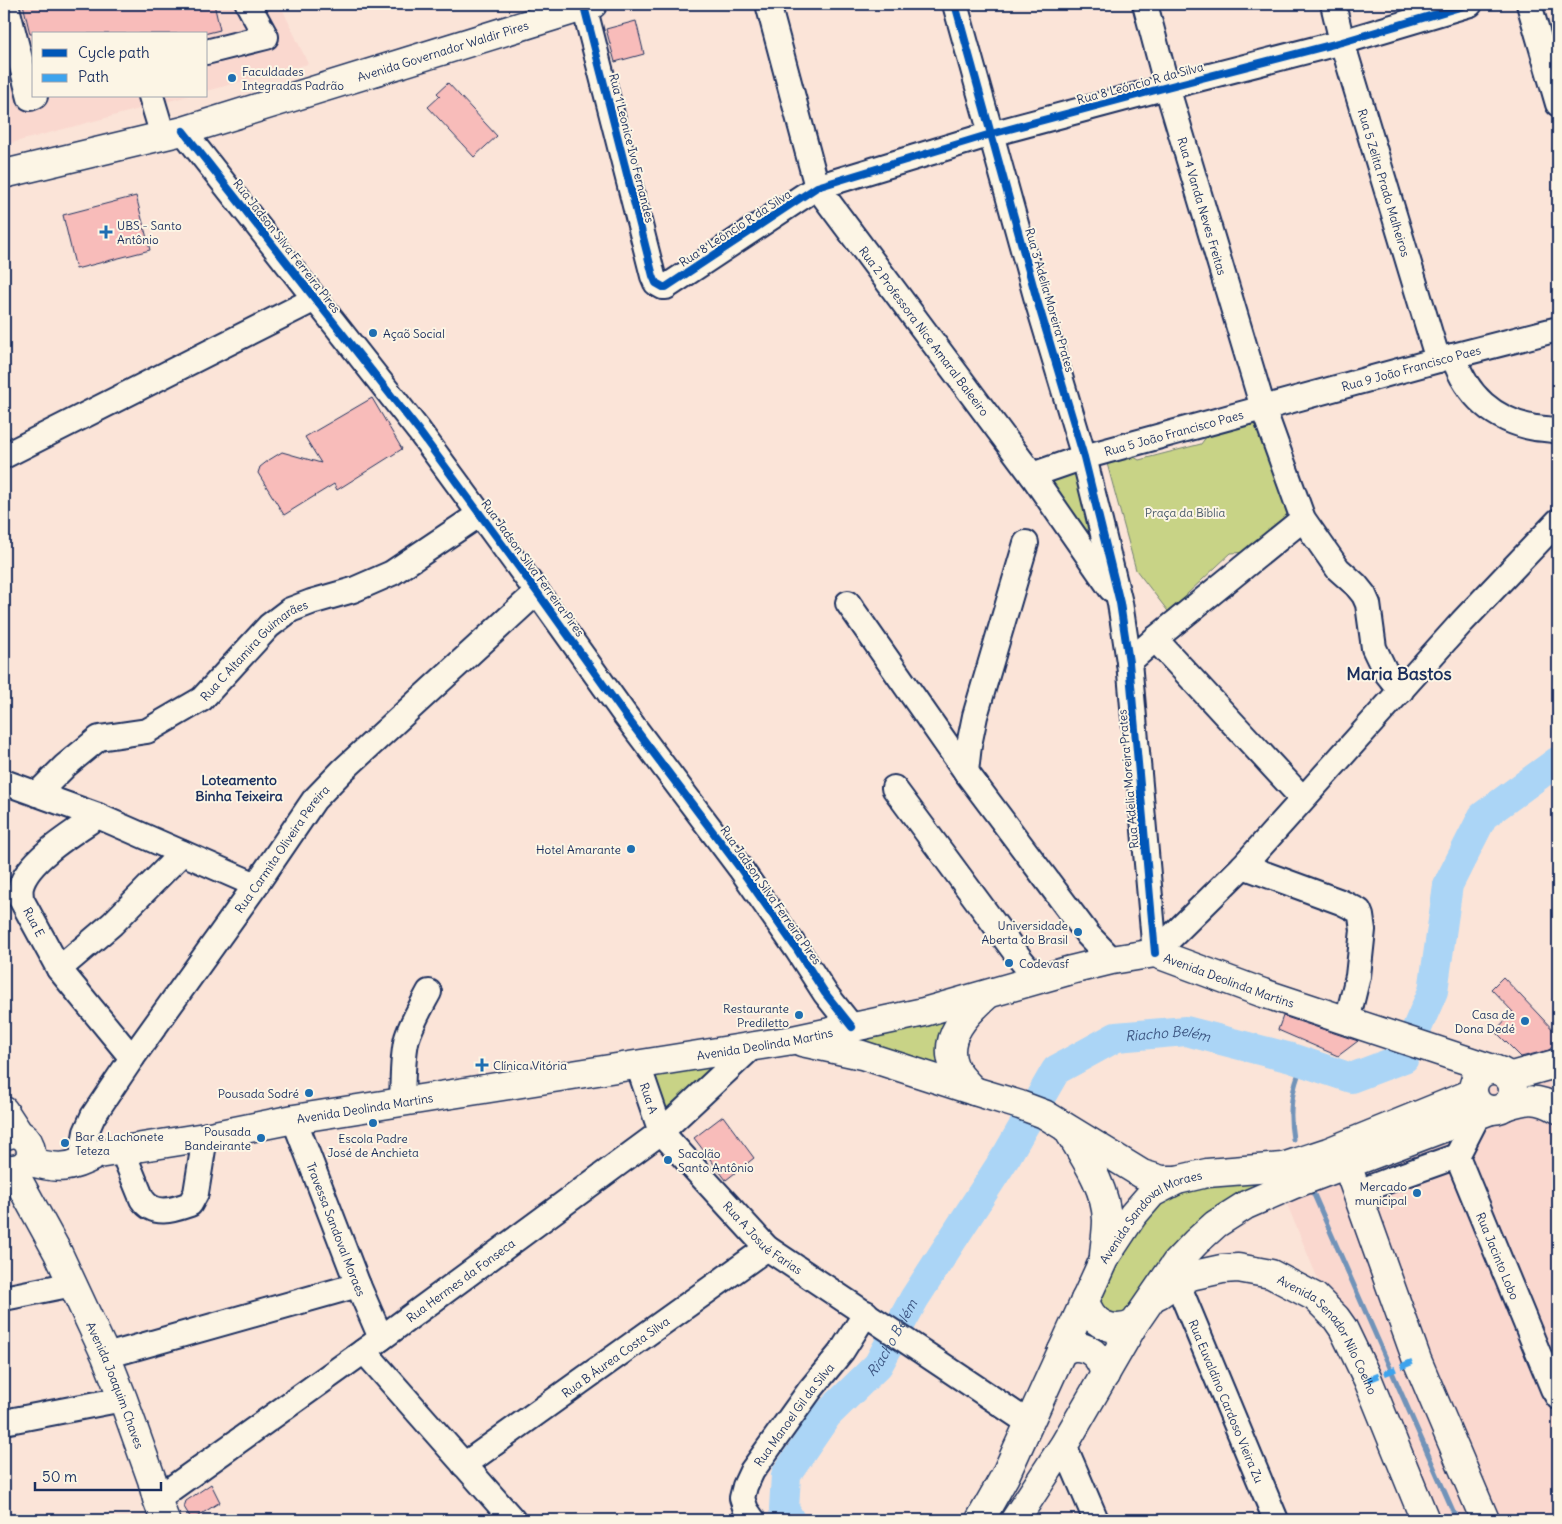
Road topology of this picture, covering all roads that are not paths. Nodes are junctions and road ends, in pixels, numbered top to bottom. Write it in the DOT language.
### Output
graph roads {
  1 [pos="6,4"];
  2 [pos="248,4"];
  3 [pos="768,4"];
  4 [pos="954,4"];
  5 [pos="1145,4"];
  6 [pos="1333,4"];
  7 [pos="1470,4"];
  8 [pos="1529,4"];
  9 [pos="589,5"];
  10 [pos="1342,42"];
  11 [pos="208,52"];
  12 [pos="1167,87"];
  13 [pos="32,97"];
  14 [pos="152,98"];
  15 [pos="1558,104"];
  16 [pos="173,134"];
  17 [pos="991,134"];
  18 [pos="4,174"];
  19 [pos="817,187"];
  20 [pos="666,287"];
  21 [pos="315,300"];
  22 [pos="1558,329"];
  23 [pos="1446,358"];
  24 [pos="1263,408"];
  25 [pos="1558,431"];
  26 [pos="4,456"];
  27 [pos="1084,457"];
  28 [pos="1032,475"];
  29 [pos="480,514"];
  30 [pos="1302,519"];
  31 [pos="1558,521"];
  32 [pos="1026,542"];
  33 [pos="537,592"];
  34 [pos="848,603"];
  35 [pos="1120,603"];
  36 [pos="1125,626"];
  37 [pos="1158,637"];
  38 [pos="1129,662"];
  39 [pos="1401,691"];
  40 [pos="966,772"];
  41 [pos="4,782"];
  42 [pos="894,788"];
  43 [pos="37,794"];
  44 [pos="1302,798"];
  45 [pos="98,816"];
  46 [pos="182,853"];
  47 [pos="1243,866"];
  48 [pos="256,885"];
  49 [pos="1155,953"];
  50 [pos="1112,960"];
  51 [pos="59,969"];
  52 [pos="1038,980"];
  53 [pos="429,992"];
  54 [pos="989,993"];
  55 [pos="1347,1021"];
  56 [pos="852,1027"];
  57 [pos="793,1040"];
  58 [pos="752,1047"];
  59 [pos="1442,1053"];
  60 [pos="132,1058"];
  61 [pos="1557,1063"];
  62 [pos="638,1064"];
  63 [pos="1502,1074"];
  64 [pos="974,1092"];
  65 [pos="402,1102"];
  66 [pos="1484,1102"];
  67 [pos="1558,1110"];
  68 [pos="4,1111"];
  69 [pos="1043,1115"];
  70 [pos="294,1119"];
  71 [pos="661,1132"];
  72 [pos="205,1137"];
  73 [pos="101,1151"];
  74 [pos="18,1154"];
  75 [pos="1458,1156"];
  76 [pos="1343,1161"];
  77 [pos="1288,1176"];
  78 [pos="1177,1180"];
  79 [pos="1387,1180"];
  80 [pos="1356,1193"];
  81 [pos="767,1248"];
  82 [pos="1104,1259"];
  83 [pos="1177,1282"];
  84 [pos="73,1284"];
  85 [pos="358,1286"];
  86 [pos="4,1298"];
  87 [pos="1085,1300"];
  88 [pos="1151,1300"];
  89 [pos="873,1318"];
  90 [pos="1134,1324"];
  91 [pos="372,1345"];
  92 [pos="1062,1351"];
  93 [pos="106,1356"];
  94 [pos="1105,1375"];
  95 [pos="1557,1390"];
  96 [pos="123,1399"];
  97 [pos="4,1422"];
  98 [pos="1029,1423"];
  99 [pos="1064,1445"];
  100 [pos="464,1465"];
  101 [pos="161,1510"];
  102 [pos="513,1520"];
  103 [pos="753,1520"];
  104 [pos="980,1520"];
  105 [pos="1015,1520"];
  106 [pos="1096,1520"];
  107 [pos="1276,1520"];
  108 [pos="1426,1520"];
  109 [pos="1485,1520"];
  1 -- 13 [label="street"];
  2 -- 11 [label="street"];
  3 -- 19 [label="street"];
  4 -- 17 [label="street, Rua 3 Adelia Moreira Prates"];
  5 -- 12 [label="street, Rua 4 Vanda Neves Freitas"];
  6 -- 10 [label="street, Rua 5 Zelita Prado Malheiros"];
  7 -- 10 [label="street, Rua 8 Leóncio R da Silva"];
  8 -- 15 [label="street"];
  9 -- 16 [label="main road, Avenida Governador Waldir Pires"];
  9 -- 20 [label="street, Rua 1 Leonice Ivo Fernandes"];
  10 -- 12 [label="street, Rua 8 Leóncio R da Silva"];
  10 -- 23 [label="street, Rua 5 Zelita Prado Malheiros"];
  12 -- 17 [label="street, Rua 8 Leóncio R da Silva"];
  12 -- 24 [label="street, Rua 4 Vanda Neves Freitas"];
  14 -- 16 [label="street"];
  16 -- 18 [label="main road, Avenida Governador Waldir Pires"];
  16 -- 21 [label="street, Rua Jadson Silva Ferreira Pires"];
  17 -- 19 [label="street, Rua 8 Leóncio R da Silva"];
  17 -- 27 [label="street, Rua 3 Adelia Moreira Prates"];
  19 -- 20 [label="street, Rua 8 Leôncio R da Silva"];
  19 -- 28 [label="street, Rua 2 Professora Nice Amaral Baleeiro"];
  21 -- 26 [label="street"];
  21 -- 29 [label="street, Rua Jadson Silva Ferreira Pires"];
  22 -- 23 [label="street, Rua 9 João Francisco Paes"];
  23 -- 24 [label="street, Rua 9 João Francisco Paes"];
  23 -- 25 [label="street, Rua 5 Zelita Prado Malheiros"];
  24 -- 27 [label="street, Rua 5 João Francisco Paes"];
  24 -- 30 [label="street, Rua 4 Vanda Neves Freitas"];
  27 -- 28 [label="street, Rua 5 João Francisco Paes"];
  27 -- 35 [label="street, Rua 3 Adelia Moreira Prates"];
  28 -- 35 [label="street, Rua 2 Professora Nice Amaral Baleeiro"];
  29 -- 33 [label="street, Rua Jadson Silva Ferreira Pires"];
  29 -- 43 [label="street, Rua C Altamira Guimarães"];
  30 -- 37 [label="street"];
  30 -- 39 [label="street, Rua 4 Vanda Neves Freitas"];
  31 -- 39 [label="street"];
  32 -- 40 [label="street"];
  33 -- 48 [label="street, Rua Carmita Oliveira Pereira"];
  33 -- 56 [label="street, Rua Jadson Silva Ferreira Pires"];
  34 -- 40 [label="street"];
  35 -- 36 [label="street, Rua Adelia Moreira Prates"];
  36 -- 37 [label="street"];
  36 -- 38 [label="street, Rua Adelia Moreira Prates"];
  37 -- 38 [label="street"];
  37 -- 44 [label="street"];
  38 -- 49 [label="street, Rua Adelia Moreira Prates"];
  39 -- 44 [label="street"];
  40 -- 50 [label="street"];
  41 -- 43 [label="street"];
  42 -- 52 [label="street"];
  43 -- 45 [label="street"];
  44 -- 47 [label="street"];
  45 -- 46 [label="street"];
  45 -- 51 [label="street, Rua E"];
  46 -- 48 [label="street"];
  46 -- 51 [label="street"];
  47 -- 49 [label="street"];
  47 -- 55 [label="street"];
  48 -- 60 [label="street, Rua Carmita Oliveira Pereira"];
  49 -- 50 [label="main road, Avenida Deolinda Martins"];
  49 -- 55 [label="main road, Avenida Deolinda Martins"];
  50 -- 52 [label="main road, Avenida Deolinda Martins"];
  51 -- 60 [label="street, Rua E"];
  52 -- 54 [label="main road, Avenida Deolinda Martins"];
  53 -- 65 [label="street"];
  54 -- 56 [label="main road, Avenida Deolinda Martins"];
  54 -- 64 [label="main road"];
  55 -- 59 [label="main road, Avenida Deolinda Martins"];
  56 -- 57 [label="main road, Avenida Deolinda Martins"];
  57 -- 58 [label="main road, Avenida Deolinda Martins"];
  57 -- 64 [label="main road"];
  58 -- 62 [label="main road, Avenida Deolinda Martins"];
  58 -- 71 [label="street, Rua Hermes da Fonseca"];
  59 -- 63 [label="main road, Avenida Deolinda Martins"];
  59 -- 66 [label="main road, Avenida Deolinda Martins"];
  60 -- 73 [label="street, Rua Carmita Oliveira Pereira"];
  61 -- 63 [label="main road"];
  62 -- 65 [label="main road, Avenida Deolinda Martins"];
  62 -- 71 [label="street, Rua A"];
  63 -- 66 [label="main road"];
  63 -- 66 [label="main road"];
  64 -- 69 [label="main road"];
  65 -- 70 [label="main road, Avenida Deolinda Martins"];
  66 -- 67 [label="main road"];
  66 -- 75 [label="street"];
  66 -- 76 [label="main road, Avenida Sandoval Moraes"];
  66 -- 76 [label="main road, Avenida Sandoval Moraes"];
  68 -- 74 [label="main road, Avenida Joaquim Chaves"];
  69 -- 78 [label="main road"];
  69 -- 82 [label="main road"];
  70 -- 72 [label="main road, Avenida Deolinda Martins"];
  70 -- 85 [label="street, Travessa Sandoval Moraes"];
  71 -- 81 [label="street, Rua A Josué Farias"];
  71 -- 91 [label="street, Rua Hermes da Fonseca"];
  72 -- 73 [label="main road, Avenida Deolinda Martins"];
  72 -- 73 [label="street"];
  73 -- 74 [label="main road, Avenida Deolinda Martins"];
  74 -- 84 [label="main road, Avenida Joaquim Chaves"];
  75 -- 79 [label="street"];
  75 -- 95 [label="street, Rua Jacinto Lobo"];
  76 -- 77 [label="main road, Avenida Sandoval Moraes"];
  76 -- 79 [label="street"];
  76 -- 80 [label="main road"];
  77 -- 78 [label="main road, Avenida Sandoval Moraes"];
  77 -- 88 [label="main road, Avenida Sandoval Moraes"];
  78 -- 82 [label="main road, Avenida Sandoval Moraes"];
  79 -- 80 [label="street"];
  80 -- 109 [label="main road"];
  81 -- 89 [label="street, Rua A Josué Farias"];
  81 -- 100 [label="street, Rua B Áurea Costa Silva"];
  82 -- 87 [label="main road, Avenida Sandoval Moraes"];
  83 -- 88 [label="main road, Avenida Senador Nilo Coelho"];
  83 -- 107 [label="street, Rua Euvaldino Cardoso Vieira Zu"];
  83 -- 108 [label="main road, Avenida Senador Nilo Coelho"];
  84 -- 86 [label="street"];
  84 -- 93 [label="main road, Avenida Joaquim Chaves"];
  85 -- 91 [label="street, Travessa Sandoval Moraes"];
  85 -- 93 [label="street"];
  87 -- 90 [label="main road"];
  87 -- 92 [label="main road, Avenida Sandoval Moraes"];
  88 -- 90 [label="main road, Avenida Sandoval Moraes"];
  89 -- 98 [label="street, Rua A Josué Farias"];
  89 -- 103 [label="street, Rua Manoel Gil da Silva"];
  90 -- 94 [label="main road, Avenida Sandoval Moraes"];
  91 -- 100 [label="street, Travessa Sandoval Moraes"];
  91 -- 101 [label="street, Rua Hermes da Fonseca"];
  92 -- 94 [label="main road"];
  92 -- 98 [label="main road, Avenida Sandoval Moraes"];
  93 -- 96 [label="main road, Avenida Joaquim Chaves"];
  94 -- 99 [label="main road, Avenida Sandoval Moraes"];
  96 -- 97 [label="street"];
  96 -- 101 [label="main road, Avenida Joaquim Chaves"];
  98 -- 104 [label="main road, Avenida Sandoval Moraes"];
  99 -- 105 [label="main road, Avenida Sandoval Moraes"];
  99 -- 106 [label="street"];
  100 -- 102 [label="street, Travessa Sandoval Moraes"];
}
